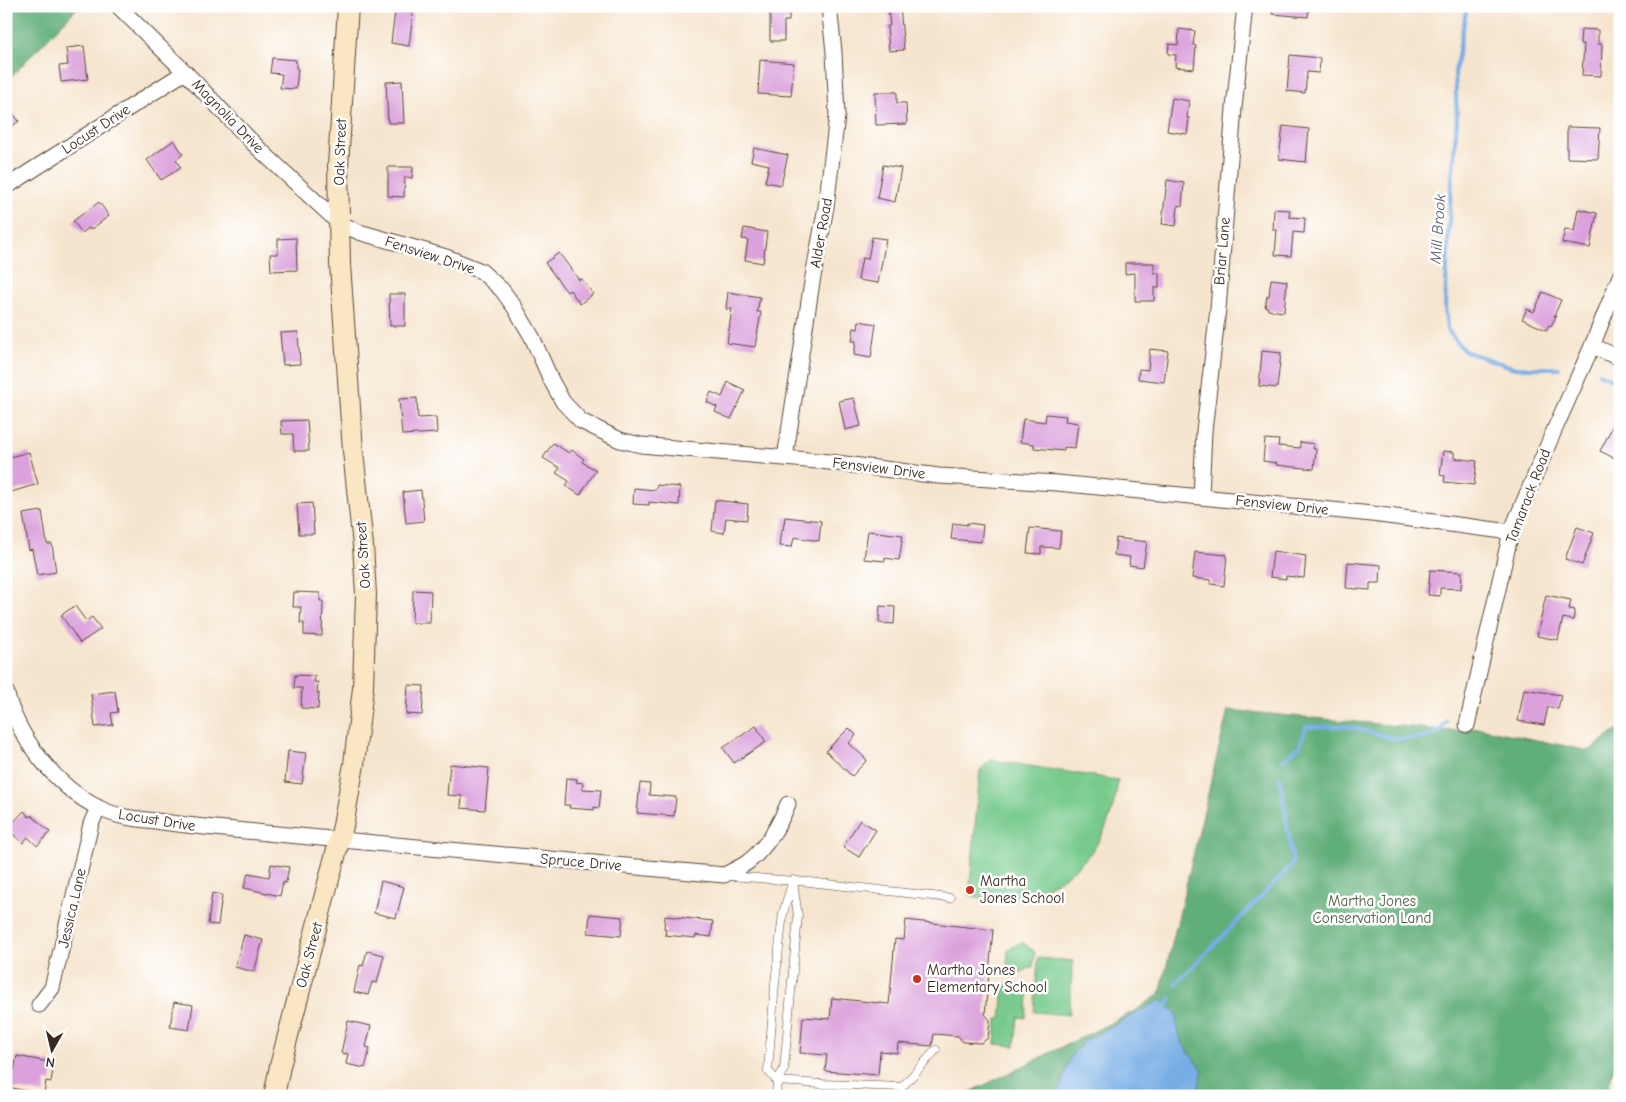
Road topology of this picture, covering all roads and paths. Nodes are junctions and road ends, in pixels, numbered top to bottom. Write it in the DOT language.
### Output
graph roads {
  1 [pos="118,6"];
  2 [pos="348,6"];
  3 [pos="829,6"];
  4 [pos="1245,6"];
  5 [pos="185,72"];
  6 [pos="6,187"];
  7 [pos="339,223"];
  8 [pos="1620,276"];
  9 [pos="1592,346"];
  10 [pos="1620,358"];
  11 [pos="786,458"];
  12 [pos="1201,497"];
  13 [pos="1511,532"];
  14 [pos="6,691"];
  15 [pos="1467,725"];
  16 [pos="788,804"];
  17 [pos="98,808"];
  18 [pos="339,840"];
  19 [pos="724,875"];
  20 [pos="793,880"];
  21 [pos="950,898"];
  22 [pos="39,1005"];
  23 [pos="936,1050"];
  24 [pos="777,1081"];
  25 [pos="274,1096"];
  26 [pos="776,1096"];
  1 -- 5 [label="street, Magnolia Drive"];
  2 -- 7 [label="street, Oak Street"];
  3 -- 11 [label="street, Alder Road"];
  4 -- 12 [label="street, Briar Lane"];
  5 -- 6 [label="street, Locust Drive"];
  5 -- 7 [label="street, Magnolia Drive"];
  7 -- 11 [label="street, Fensview Drive"];
  7 -- 18 [label="street, Oak Street"];
  8 -- 9 [label="street, Tamarack Road"];
  9 -- 10 [label="street"];
  9 -- 13 [label="street, Tamarack Road"];
  11 -- 12 [label="street, Fensview Drive"];
  12 -- 13 [label="street, Fensview Drive"];
  13 -- 15 [label="street, Tamarack Road"];
  14 -- 17 [label="street, Locust Drive"];
  16 -- 19 [label="street"];
  17 -- 18 [label="street, Locust Drive"];
  17 -- 22 [label="street, Jessica Lane"];
  18 -- 19 [label="street, Spruce Drive"];
  18 -- 25 [label="street, Oak Street"];
  19 -- 20 [label="lane"];
  20 -- 21 [label="lane"];
  20 -- 24 [label="lane"];
  20 -- 24 [label="lane"];
  23 -- 24 [label="lane"];
  24 -- 26 [label="lane"];
}
